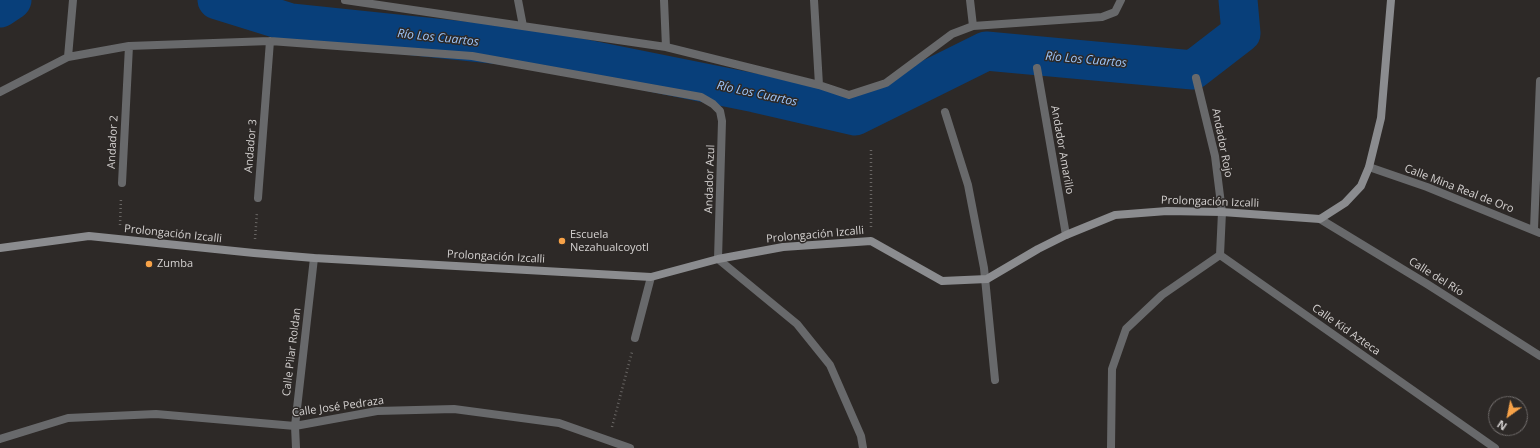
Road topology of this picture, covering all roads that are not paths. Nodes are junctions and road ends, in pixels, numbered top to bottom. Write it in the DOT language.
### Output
graph roads {
  1 [pos="73,0"];
  2 [pos="346,0"];
  3 [pos="518,0"];
  4 [pos="664,0"];
  5 [pos="814,0"];
  6 [pos="970,0"];
  7 [pos="1121,0"];
  8 [pos="1391,0"];
  9 [pos="373,2"];
  10 [pos="523,26"];
  11 [pos="973,26"];
  12 [pos="270,41"];
  13 [pos="129,46"];
  14 [pos="666,47"];
  15 [pos="68,57"];
  16 [pos="1036,68"];
  17 [pos="1196,78"];
  18 [pos="1540,81"];
  19 [pos="819,85"];
  20 [pos="0,92"];
  21 [pos="945,112"];
  22 [pos="1369,167"];
  23 [pos="122,183"];
  24 [pos="258,198"];
  25 [pos="1222,212"];
  26 [pos="1320,219"];
  27 [pos="1537,231"];
  28 [pos="1066,235"];
  29 [pos="0,248"];
  30 [pos="1220,255"];
  31 [pos="314,258"];
  32 [pos="718,259"];
  33 [pos="651,277"];
  34 [pos="986,279"];
  35 [pos="635,338"];
  36 [pos="1540,356"];
  37 [pos="995,380"];
  38 [pos="295,426"];
  39 [pos="0,439"];
  40 [pos="296,448"];
  41 [pos="630,448"];
  42 [pos="863,448"];
  43 [pos="1111,448"];
  44 [pos="1495,448"];
  1 -- 15 [label="street"];
  2 -- 9 [label="street"];
  3 -- 10 [label="street"];
  4 -- 14 [label="street"];
  5 -- 19 [label="street"];
  6 -- 11 [label="street"];
  7 -- 11 [label="street"];
  8 -- 22 [label="street"];
  9 -- 10 [label="street"];
  10 -- 14 [label="street"];
  11 -- 19 [label="street"];
  12 -- 13 [label="street"];
  12 -- 24 [label="street, Andador 3"];
  12 -- 32 [label="street, Andador Azul"];
  13 -- 15 [label="street"];
  13 -- 23 [label="street, Andador 2"];
  14 -- 19 [label="street"];
  15 -- 20 [label="street"];
  16 -- 28 [label="street, Andador Amarillo"];
  17 -- 25 [label="street, Andador Rojo"];
  18 -- 27 [label="street"];
  21 -- 34 [label="street"];
  22 -- 26 [label="street"];
  22 -- 27 [label="street, Calle Mina Real de Oro"];
  25 -- 26 [label="street, Prolongación Izcalli"];
  25 -- 28 [label="street, Prolongación Izcalli"];
  25 -- 30 [label="street"];
  26 -- 36 [label="street, Calle del Río"];
  28 -- 34 [label="street, Prolongación Izcalli"];
  29 -- 31 [label="street, Prolongación Izcalli"];
  30 -- 43 [label="street"];
  30 -- 44 [label="street, Calle Kid Azteca"];
  31 -- 33 [label="street, Prolongación Izcalli"];
  31 -- 38 [label="street, Calle Pilar Roldan"];
  32 -- 33 [label="street, Prolongación Izcalli"];
  32 -- 34 [label="street, Prolongación Izcalli"];
  32 -- 42 [label="street"];
  33 -- 35 [label="street"];
  34 -- 37 [label="street"];
  38 -- 39 [label="street, Calle José Pedraza"];
  38 -- 40 [label="street, Calle Pilar Roldan"];
  38 -- 41 [label="street, Calle José Pedraza"];
}
